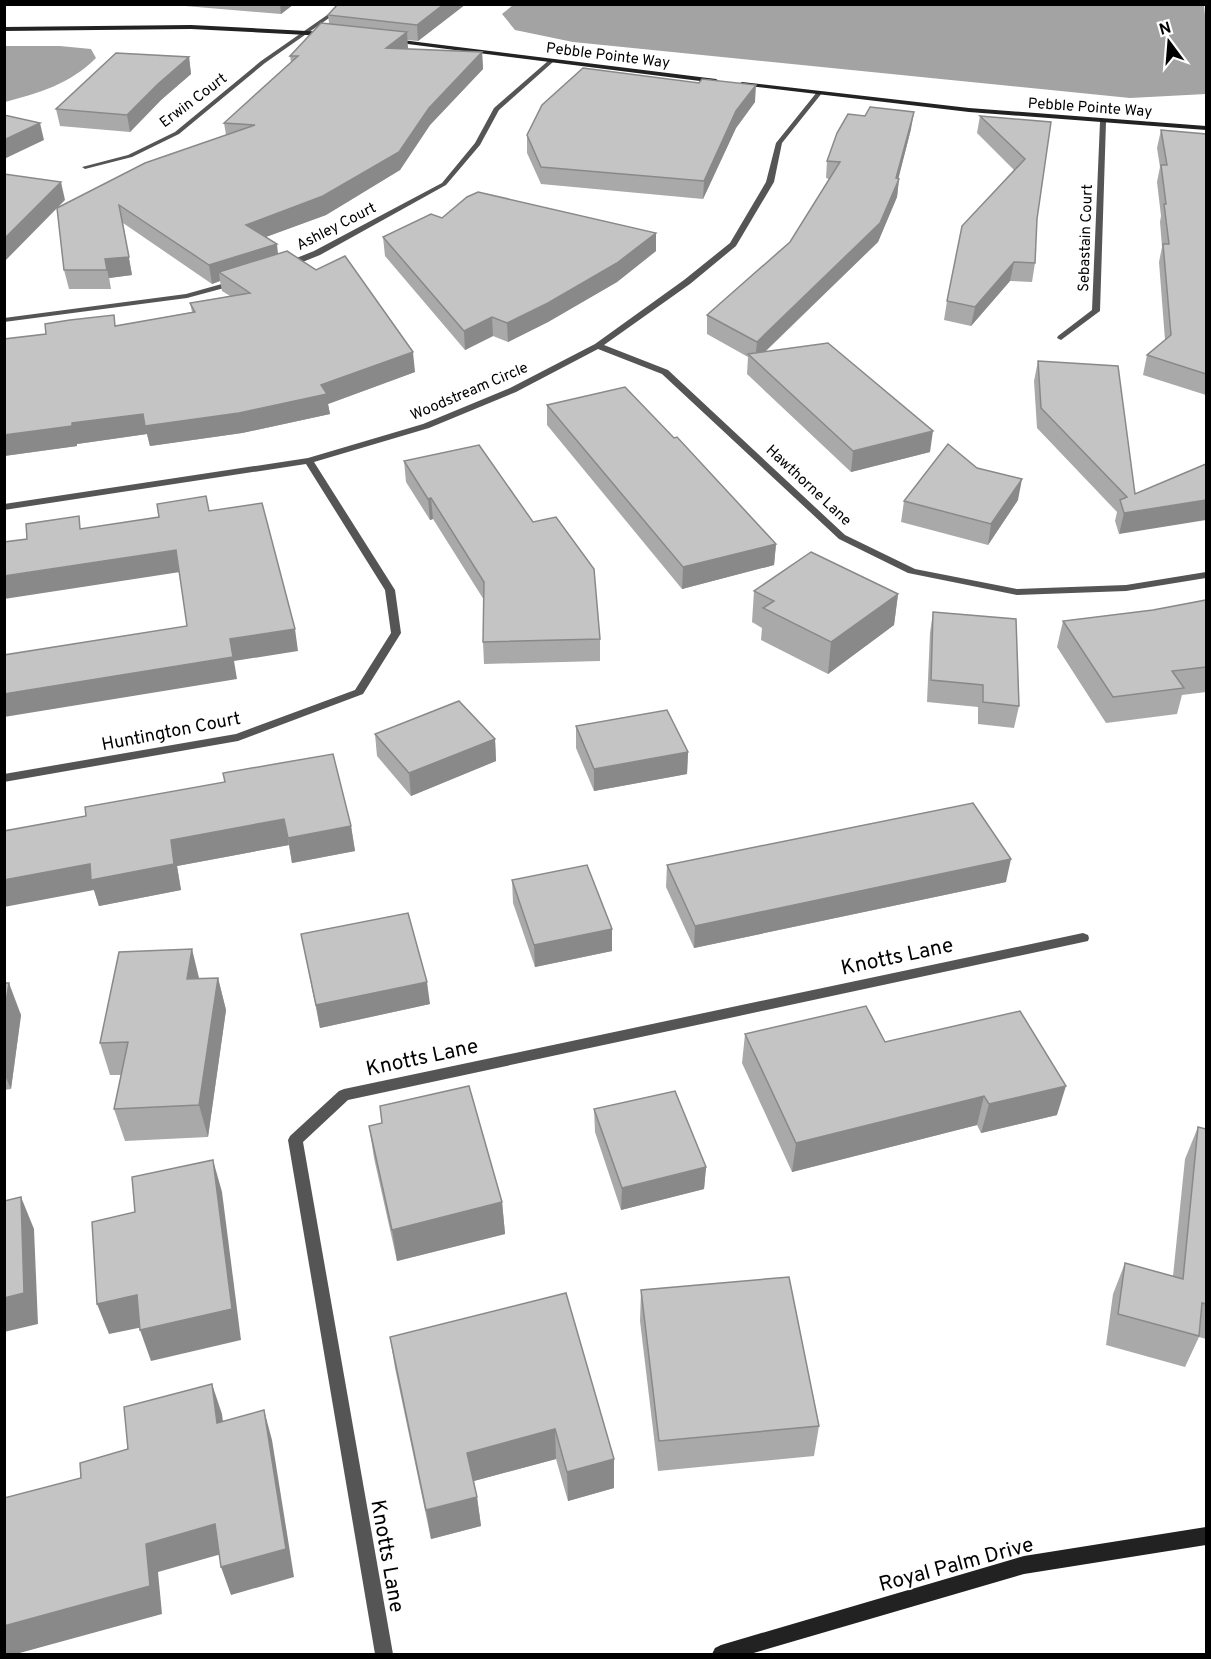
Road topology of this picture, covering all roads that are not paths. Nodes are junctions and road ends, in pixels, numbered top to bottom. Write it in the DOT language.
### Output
graph roads {
  1 [pos="347,4"];
  2 [pos="4,29"];
  3 [pos="305,32"];
  4 [pos="338,36"];
  5 [pos="382,40"];
  6 [pos="550,62"];
  7 [pos="726,82"];
  8 [pos="737,84"];
  9 [pos="819,93"];
  10 [pos="1103,122"];
  11 [pos="1206,128"];
  12 [pos="85,166"];
  13 [pos="280,268"];
  14 [pos="250,278"];
  15 [pos="4,320"];
  16 [pos="1061,338"];
  17 [pos="597,346"];
  18 [pos="309,461"];
  19 [pos="4,507"];
  20 [pos="1206,574"];
  21 [pos="4,778"];
  22 [pos="1083,938"];
  23 [pos="1206,1536"];
  24 [pos="384,1654"];
  25 [pos="721,1654"];
  1 -- 3 [label="street, Erwin Court"];
  2 -- 3 [label="street"];
  3 -- 4 [label="street"];
  3 -- 12 [label="street, Erwin Court"];
  5 -- 6 [label="street, Pebble Pointe Way"];
  6 -- 7 [label="street, Pebble Pointe Way"];
  6 -- 13 [label="street, Ashley Court"];
  8 -- 9 [label="street, Pebble Pointe Way"];
  9 -- 10 [label="street, Pebble Pointe Way"];
  9 -- 17 [label="street, Woodstream Circle"];
  10 -- 11 [label="street, Pebble Pointe Way"];
  10 -- 16 [label="street, Sebastain Court"];
  14 -- 15 [label="street"];
  17 -- 18 [label="street, Woodstream Circle"];
  17 -- 20 [label="street, Hawthorne Lane"];
  18 -- 19 [label="street, Woodstream Circle"];
  18 -- 21 [label="street, Huntington Court"];
  22 -- 24 [label="street, Knotts Lane"];
  23 -- 25 [label="street, Royal Palm Drive"];
}
